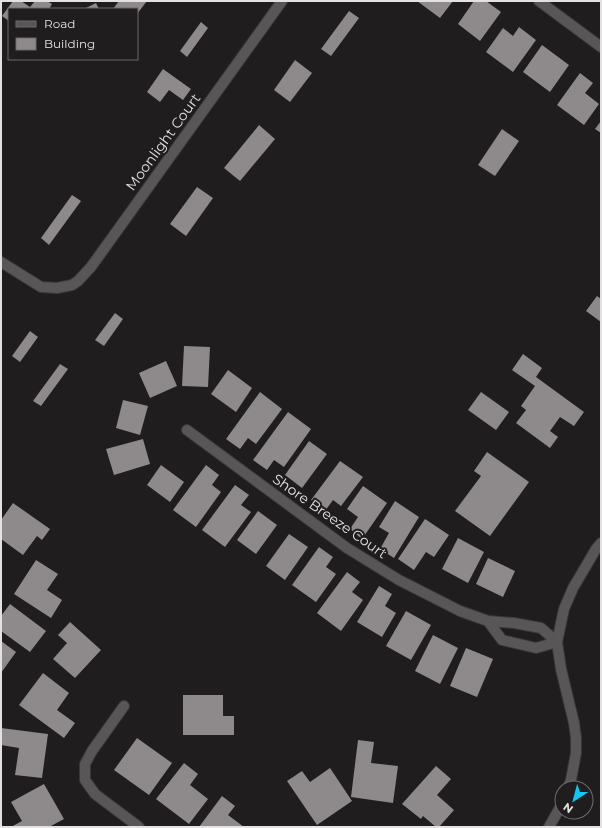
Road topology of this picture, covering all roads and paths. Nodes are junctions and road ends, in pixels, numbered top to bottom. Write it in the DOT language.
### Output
graph roads {
  1 [pos="282,1"];
  2 [pos="539,1"];
  3 [pos="601,47"];
  4 [pos="1,262"];
  5 [pos="187,430"];
  6 [pos="601,543"];
  7 [pos="488,621"];
  8 [pos="557,642"];
  9 [pos="124,706"];
  10 [pos="571,780"];
  11 [pos="554,818"];
  12 [pos="139,827"];
  13 [pos="549,827"];
  1 -- 4 [label="street, Moonlight Court"];
  2 -- 3 [label="street"];
  5 -- 7 [label="street, Shore Breeze Court"];
  6 -- 8 [label="street"];
  7 -- 8 [label="street, Shore Breeze Court"];
  7 -- 8 [label="street"];
  8 -- 10 [label="street"];
  9 -- 12 [label="street"];
  11 -- 13 [label="street"];
}
